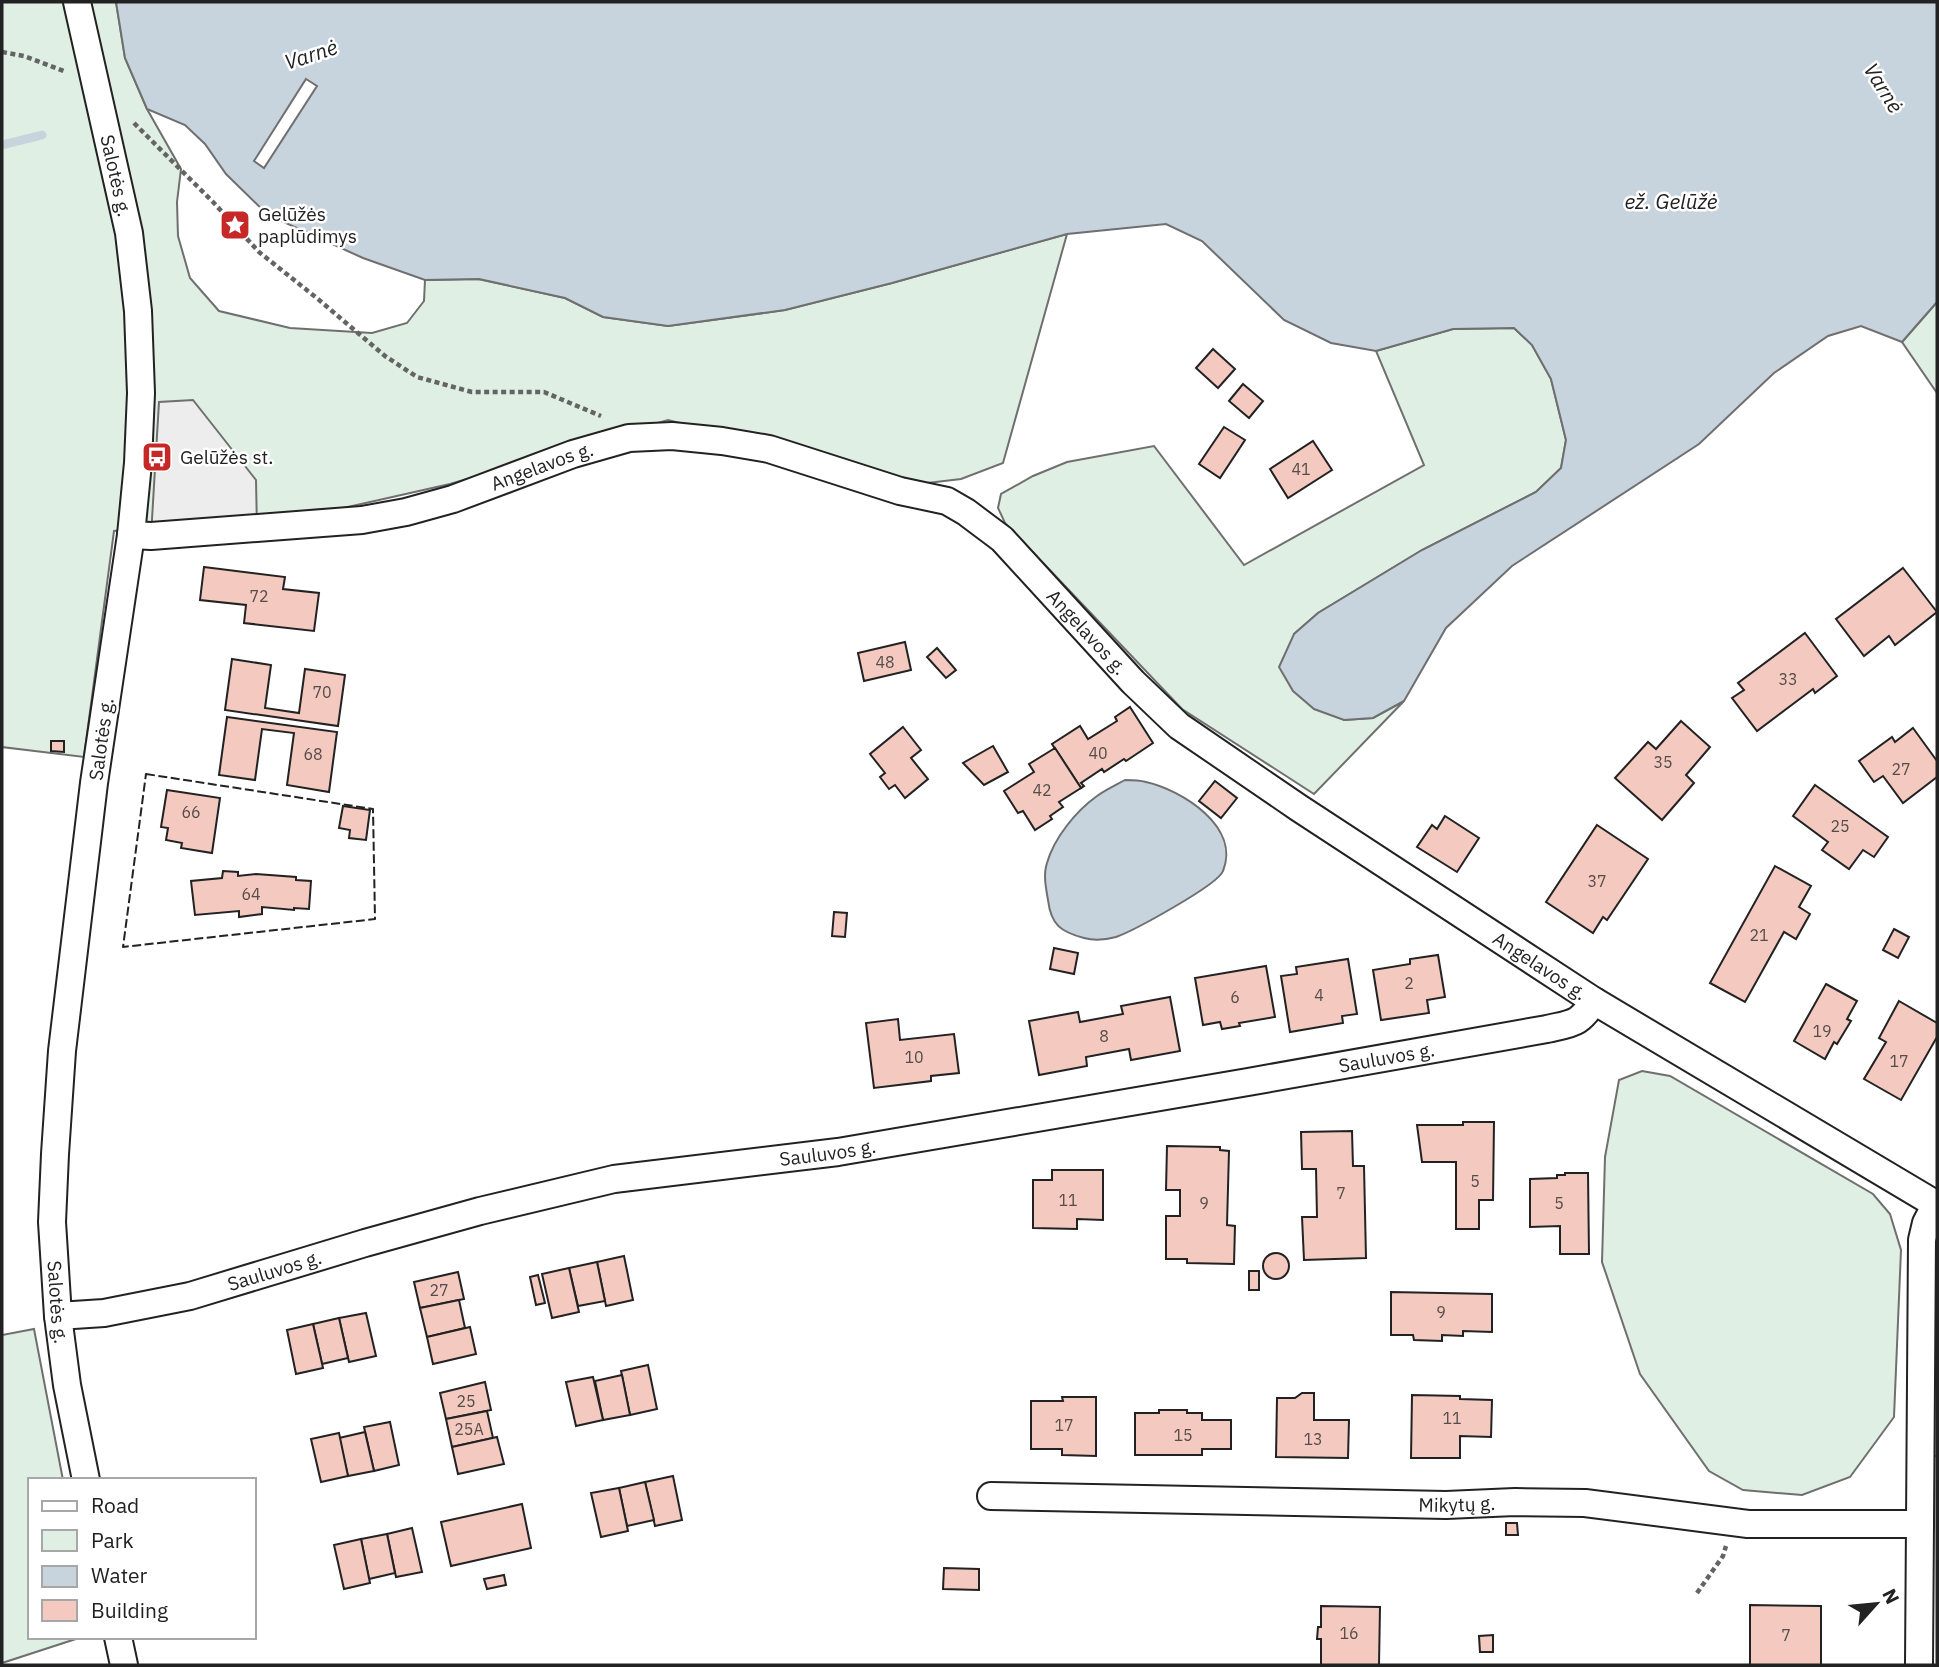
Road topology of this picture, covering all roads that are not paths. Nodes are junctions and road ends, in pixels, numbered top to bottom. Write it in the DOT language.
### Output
graph roads {
  1 [pos="77,2"];
  2 [pos="131,535"];
  3 [pos="1594,1001"];
  4 [pos="1937,1205"];
  5 [pos="58,1316"];
  6 [pos="86,1478"];
  7 [pos="991,1496"];
  8 [pos="1920,1524"];
  9 [pos="118,1639"];
  10 [pos="124,1665"];
  11 [pos="1919,1665"];
  1 -- 2 [label="street, Salotės g."];
  2 -- 3 [label="street, Angelavos g."];
  2 -- 5 [label="street, Salotės g."];
  3 -- 4 [label="street, Angelavos g."];
  3 -- 5 [label="street, Sauluvos g."];
  4 -- 8 [label="street"];
  5 -- 6 [label="street, Salotės g."];
  7 -- 8 [label="street, Mikytų g."];
  8 -- 11 [label="street"];
  9 -- 10 [label="street"];
}
